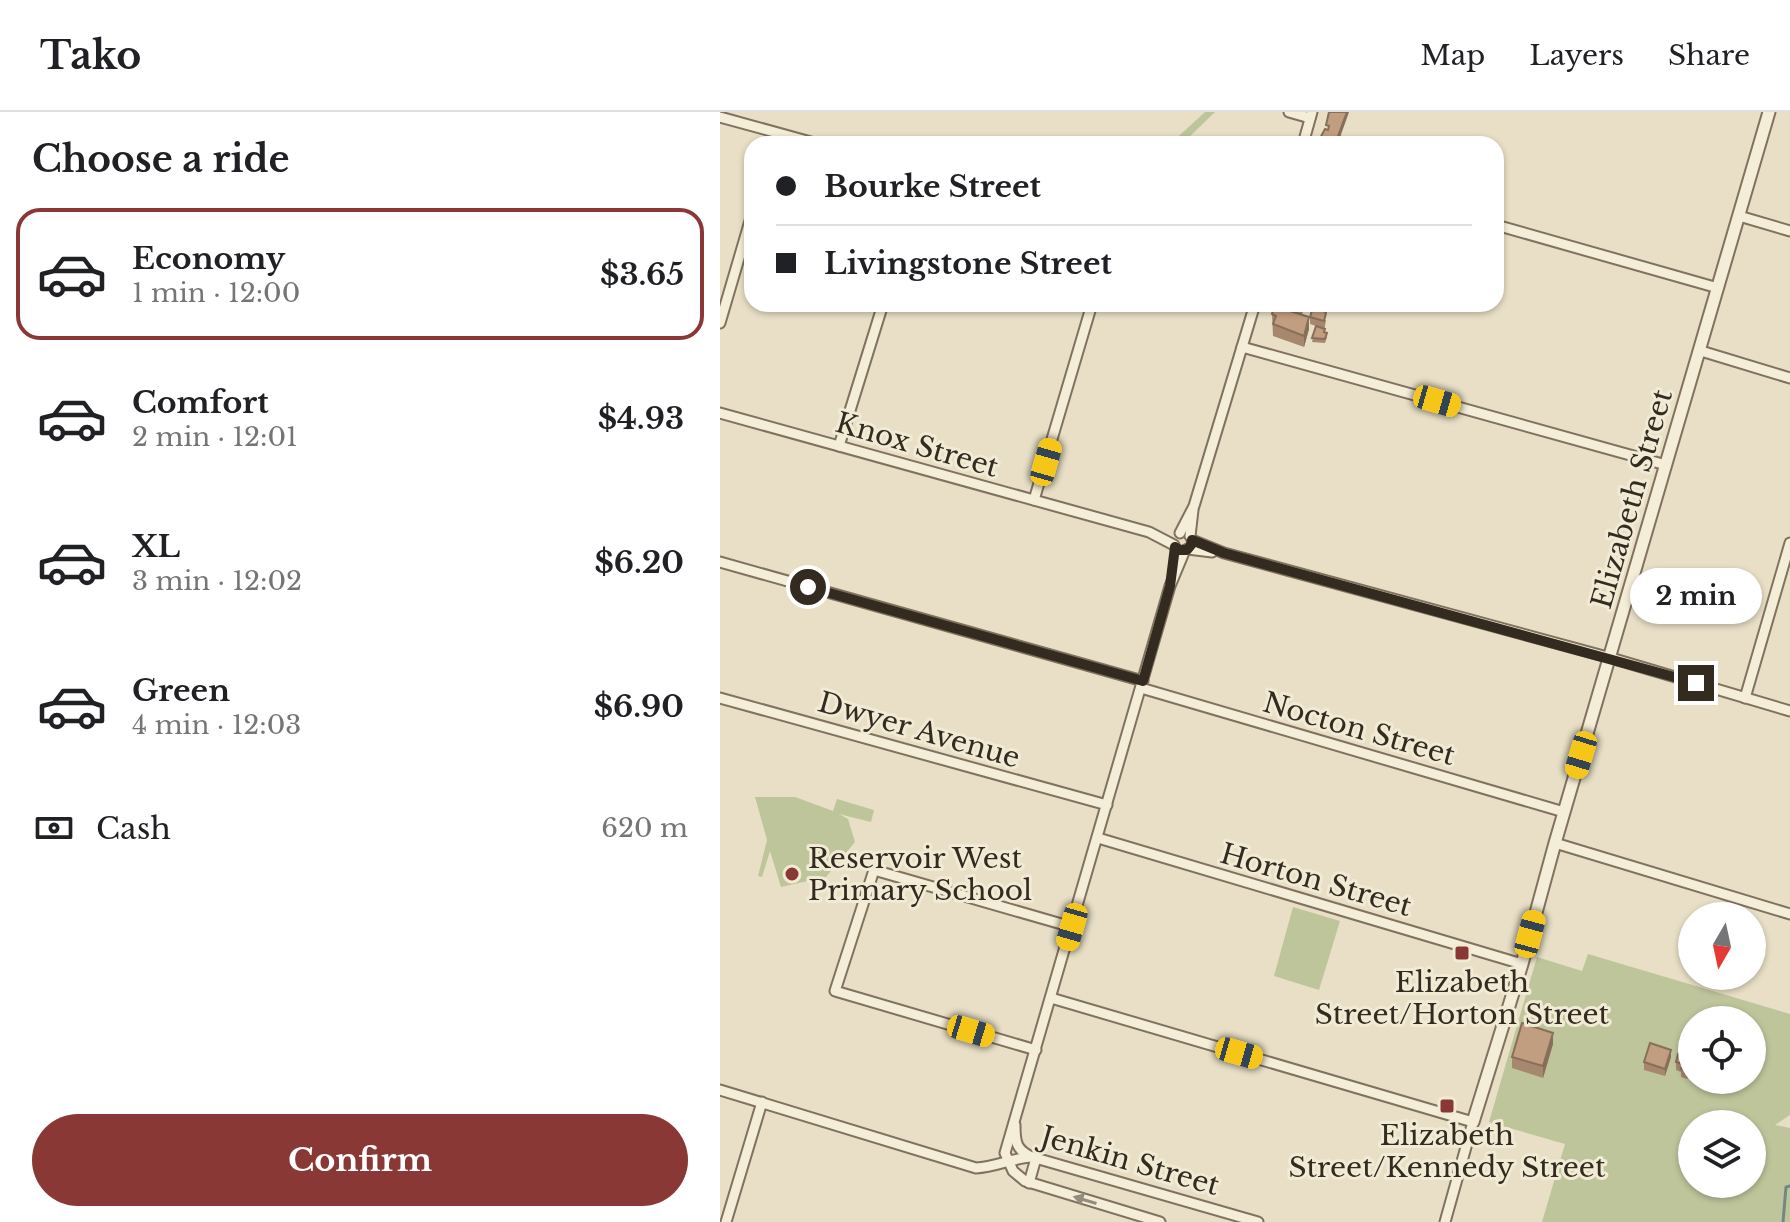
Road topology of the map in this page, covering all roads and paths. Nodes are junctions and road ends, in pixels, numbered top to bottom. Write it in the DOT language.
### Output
graph roads {
  1 [pos="1289,112"];
  2 [pos="1768,112"];
  3 [pos="1311,115"];
  4 [pos="720,117"];
  5 [pos="770,136"];
  6 [pos="1305,136"];
  7 [pos="1739,216"];
  8 [pos="1504,227"];
  9 [pos="1790,231"];
  10 [pos="744,241"];
  11 [pos="1718,288"];
  12 [pos="881,312"];
  13 [pos="1090,312"];
  14 [pos="1253,312"];
  15 [pos="720,323"];
  16 [pos="1242,347"];
  17 [pos="1701,351"];
  18 [pos="1790,378"];
  19 [pos="720,413"];
  20 [pos="839,446"];
  21 [pos="1666,465"];
  22 [pos="1034,500"];
  23 [pos="1183,542"];
  24 [pos="1790,543"];
  25 [pos="720,562"];
  26 [pos="1611,658"];
  27 [pos="1142,684"];
  28 [pos="720,698"];
  29 [pos="1745,698"];
  30 [pos="1790,711"];
  31 [pos="1107,805"];
  32 [pos="1564,812"];
  33 [pos="1098,838"];
  34 [pos="1555,843"];
  35 [pos="1790,914"];
  36 [pos="1072,927"];
  37 [pos="1522,964"];
  38 [pos="1051,998"];
  39 [pos="1036,1050"];
  40 [pos="720,1090"];
  41 [pos="762,1102"];
  42 [pos="1015,1121"];
  43 [pos="1473,1122"];
  44 [pos="1034,1158"];
  45 [pos="1007,1160"];
  46 [pos="1029,1183"];
  47 [pos="1226,1217"];
  48 [pos="726,1222"];
  49 [pos="1160,1222"];
  50 [pos="1258,1222"];
  51 [pos="1445,1222"];
  1 -- 3 [label="street"];
  2 -- 7 [label="street, Elizabeth Street"];
  3 -- 6 [label="street"];
  4 -- 5 [label="street"];
  7 -- 9 [label="street"];
  7 -- 11 [label="street, Elizabeth Street"];
  8 -- 11 [label="street"];
  10 -- 15 [label="street"];
  11 -- 17 [label="street, Elizabeth Street"];
  12 -- 20 [label="street"];
  13 -- 22 [label="street"];
  14 -- 16 [label="street"];
  16 -- 21 [label="street"];
  16 -- 23 [label="street"];
  17 -- 18 [label="street"];
  17 -- 21 [label="street, Elizabeth Street"];
  19 -- 20 [label="street, Knox Street"];
  20 -- 22 [label="street, Knox Street"];
  21 -- 26 [label="street, Elizabeth Street"];
  22 -- 23 [label="street, Knox Street"];
  23 -- 26 [label="street, Knox Street"];
  23 -- 27 [label="street"];
  24 -- 29 [label="street"];
  25 -- 27 [label="street, Nocton Street"];
  26 -- 29 [label="street, Knox Street"];
  26 -- 32 [label="street, Elizabeth Street"];
  27 -- 31 [label="street"];
  27 -- 32 [label="street, Nocton Street"];
  28 -- 31 [label="street, Dwyer Avenue"];
  29 -- 30 [label="street, Knox Street"];
  31 -- 33 [label="street"];
  32 -- 34 [label="street, Elizabeth Street"];
  33 -- 36 [label="street"];
  33 -- 37 [label="street, Horton Street"];
  34 -- 35 [label="street"];
  34 -- 37 [label="street, Elizabeth Street"];
  36 -- 38 [label="street"];
  36 -- 39 [label="street"];
  37 -- 43 [label="street, Elizabeth Street"];
  38 -- 39 [label="street"];
  38 -- 43 [label="street"];
  39 -- 42 [label="street"];
  40 -- 41 [label="street"];
  41 -- 45 [label="street"];
  41 -- 48 [label="street"];
  42 -- 44 [label="street, Jenkin Street"];
  42 -- 45 [label="street"];
  43 -- 51 [label="street, Elizabeth Street"];
  44 -- 45 [label="street"];
  44 -- 46 [label="street"];
  44 -- 47 [label="street, Jenkin Street"];
  45 -- 46 [label="street"];
  49 -- 46 [label="street, one-way"];
  47 -- 50 [label="street, Jenkin Street"];
}
